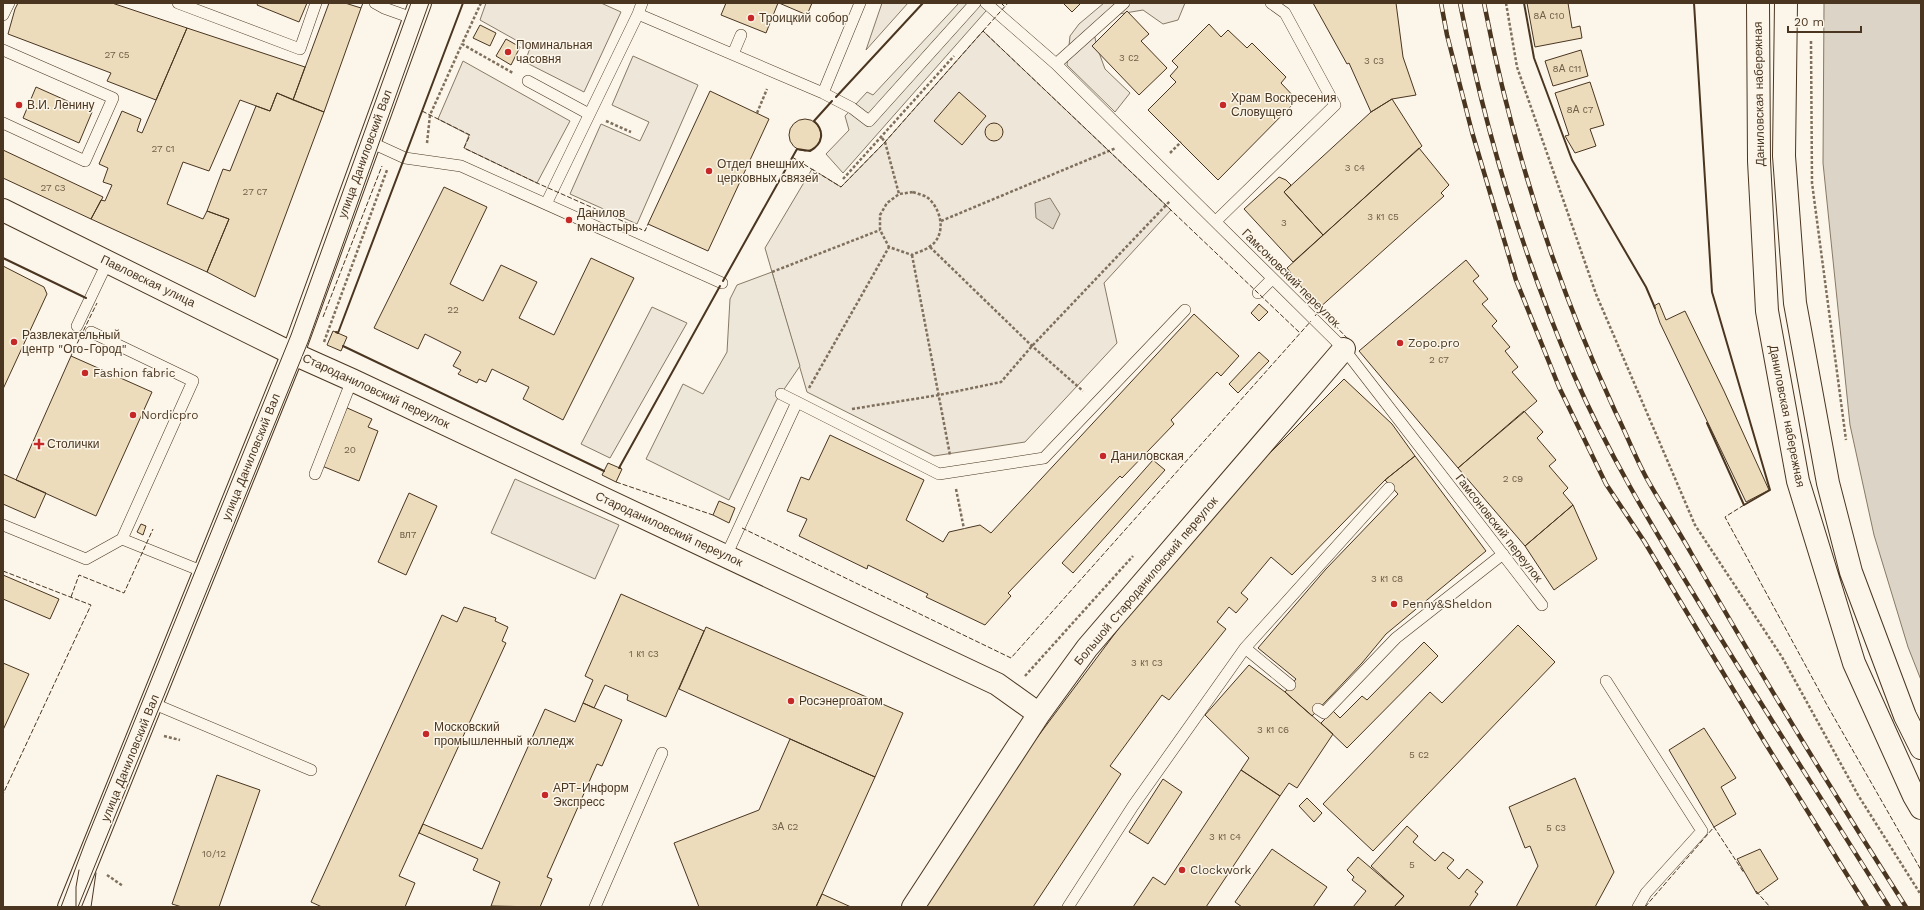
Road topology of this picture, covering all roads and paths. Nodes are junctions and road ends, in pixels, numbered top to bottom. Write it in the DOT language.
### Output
graph roads {
  1 [pos="9,3"];
  2 [pos="178,3"];
  3 [pos="316,3"];
  4 [pos="375,3"];
  5 [pos="481,3"];
  6 [pos="860,3"];
  7 [pos="975,3"];
  8 [pos="986,3"];
  9 [pos="1124,3"];
  10 [pos="1271,3"];
  11 [pos="1506,3"];
  12 [pos="1758,3"];
  13 [pos="1786,3"];
  14 [pos="639,6"];
  15 [pos="418,11"];
  16 [pos="3,15"];
  17 [pos="1811,34"];
  18 [pos="741,35"];
  19 [pos="462,44"];
  20 [pos="3,50"];
  21 [pos="733,54"];
  22 [pos="955,55"];
  23 [pos="1056,64"];
  24 [pos="775,72"];
  25 [pos="528,81"];
  26 [pos="823,93"];
  27 [pos="757,113"];
  28 [pos="589,114"];
  29 [pos="3,123"];
  30 [pos="631,132"];
  31 [pos="370,142"];
  32 [pos="885,142"];
  33 [pos="1181,142"];
  34 [pos="1121,146"];
  35 [pos="1177,146"];
  36 [pos="425,160"];
  37 [pos="843,179"];
  38 [pos="899,194"];
  39 [pos="546,204"];
  40 [pos="1165,205"];
  41 [pos="3,210"];
  42 [pos="1216,221"];
  43 [pos="941,222"];
  44 [pos="880,230"];
  45 [pos="889,247"];
  46 [pos="930,247"];
  47 [pos="912,255"];
  48 [pos="108,261"];
  49 [pos="772,272"];
  50 [pos="1272,279"];
  51 [pos="722,283"];
  52 [pos="1258,293"];
  53 [pos="1185,310"];
  54 [pos="77,326"];
  55 [pos="91,332"];
  56 [pos="1347,345"];
  57 [pos="1032,346"];
  58 [pos="293,353"];
  59 [pos="352,380"];
  60 [pos="1077,386"];
  61 [pos="781,394"];
  62 [pos="939,395"];
  63 [pos="797,402"];
  64 [pos="836,422"];
  65 [pos="1846,442"];
  66 [pos="950,454"];
  67 [pos="953,472"];
  68 [pos="314,474"];
  69 [pos="1389,488"];
  70 [pos="3,525"];
  71 [pos="964,528"];
  72 [pos="122,539"];
  73 [pos="1503,554"];
  74 [pos="726,556"];
  75 [pos="204,572"];
  76 [pos="1542,605"];
  77 [pos="1245,648"];
  78 [pos="1606,681"];
  79 [pos="1290,685"];
  80 [pos="152,703"];
  81 [pos="1318,709"];
  82 [pos="1039,714"];
  83 [pos="161,735"];
  84 [pos="180,740"];
  85 [pos="1921,748"];
  86 [pos="662,753"];
  87 [pos="310,770"];
  88 [pos="1921,808"];
  89 [pos="105,874"];
  90 [pos="123,886"];
  91 [pos="1921,895"];
  92 [pos="69,907"];
  93 [pos="595,907"];
  94 [pos="913,907"];
  95 [pos="1068,907"];
  96 [pos="1638,907"];
  1 -- 16 [label="lane"];
  2 -- 3 [label="lane"];
  4 -- 15 [label="lane"];
  5 -- 19 [label="path"];
  6 -- 26 [label="lane"];
  7 -- 26 [label="lane"];
  8 -- 23 [label="lane, Гамсоновский переулок"];
  9 -- 23 [label="lane"];
  10 -- 42 [label="lane"];
  11 -- 91 [label="path"];
  12 -- 88 [label="main road, Даниловская набережная"];
  13 -- 85 [label="main road, Даниловская набережная"];
  14 -- 21 [label="lane"];
  14 -- 28 [label="lane"];
  15 -- 31 [label="main road, улица Даниловский Вал"];
  17 -- 65 [label="path"];
  18 -- 21 [label="lane"];
  19 -- 25 [label="path"];
  19 -- 36 [label="path"];
  20 -- 29 [label="lane"];
  21 -- 24 [label="lane"];
  22 -- 37 [label="path"];
  23 -- 42 [label="lane, Гамсоновский переулок"];
  24 -- 26 [label="lane"];
  24 -- 27 [label="path"];
  25 -- 28 [label="lane"];
  28 -- 30 [label="path"];
  28 -- 39 [label="lane"];
  31 -- 36 [label="lane"];
  31 -- 58 [label="main road, улица Даниловский Вал"];
  32 -- 38 [label="path"];
  33 -- 35 [label="path"];
  34 -- 43 [label="path"];
  36 -- 39 [label="lane"];
  38 -- 43 [label="path"];
  38 -- 44 [label="path"];
  39 -- 51 [label="lane"];
  40 -- 57 [label="path"];
  41 -- 48 [label="main road, Павловская улица"];
  42 -- 50 [label="lane, Гамсоновский переулок"];
  43 -- 46 [label="path"];
  44 -- 45 [label="path"];
  44 -- 49 [label="path"];
  45 -- 47 [label="path"];
  45 -- 63 [label="path"];
  46 -- 47 [label="path"];
  46 -- 57 [label="path"];
  47 -- 62 [label="path"];
  48 -- 54 [label="lane"];
  48 -- 58 [label="main road, Павловская улица"];
  50 -- 52 [label="lane"];
  50 -- 56 [label="lane, Гамсоновский переулок"];
  53 -- 67 [label="lane"];
  55 -- 72 [label="lane"];
  56 -- 73 [label="lane, Гамсоновский переулок"];
  56 -- 82 [label="main road, Большой Староданиловский переулок"];
  57 -- 60 [label="path"];
  57 -- 62 [label="path"];
  58 -- 59 [label="main road, Староданиловский переулок"];
  58 -- 75 [label="main road, улица Даниловский Вал"];
  59 -- 68 [label="lane"];
  59 -- 74 [label="main road, Староданиловский переулок"];
  61 -- 63 [label="lane"];
  62 -- 64 [label="path"];
  62 -- 66 [label="path"];
  63 -- 64 [label="lane"];
  63 -- 74 [label="lane"];
  64 -- 67 [label="lane"];
  67 -- 71 [label="path"];
  69 -- 77 [label="lane"];
  70 -- 72 [label="lane"];
  72 -- 75 [label="lane"];
  73 -- 76 [label="lane, Гамсоновский переулок"];
  73 -- 81 [label="lane"];
  74 -- 82 [label="main road, Староданиловский переулок"];
  75 -- 80 [label="main road, улица Даниловский Вал"];
  77 -- 79 [label="lane"];
  77 -- 95 [label="lane"];
  78 -- 96 [label="lane"];
  80 -- 87 [label="lane"];
  80 -- 92 [label="main road, улица Даниловский Вал"];
  82 -- 94 [label="main road, Большой Староданиловский переулок"];
  83 -- 84 [label="path"];
  86 -- 93 [label="lane"];
  89 -- 90 [label="path"];
}
